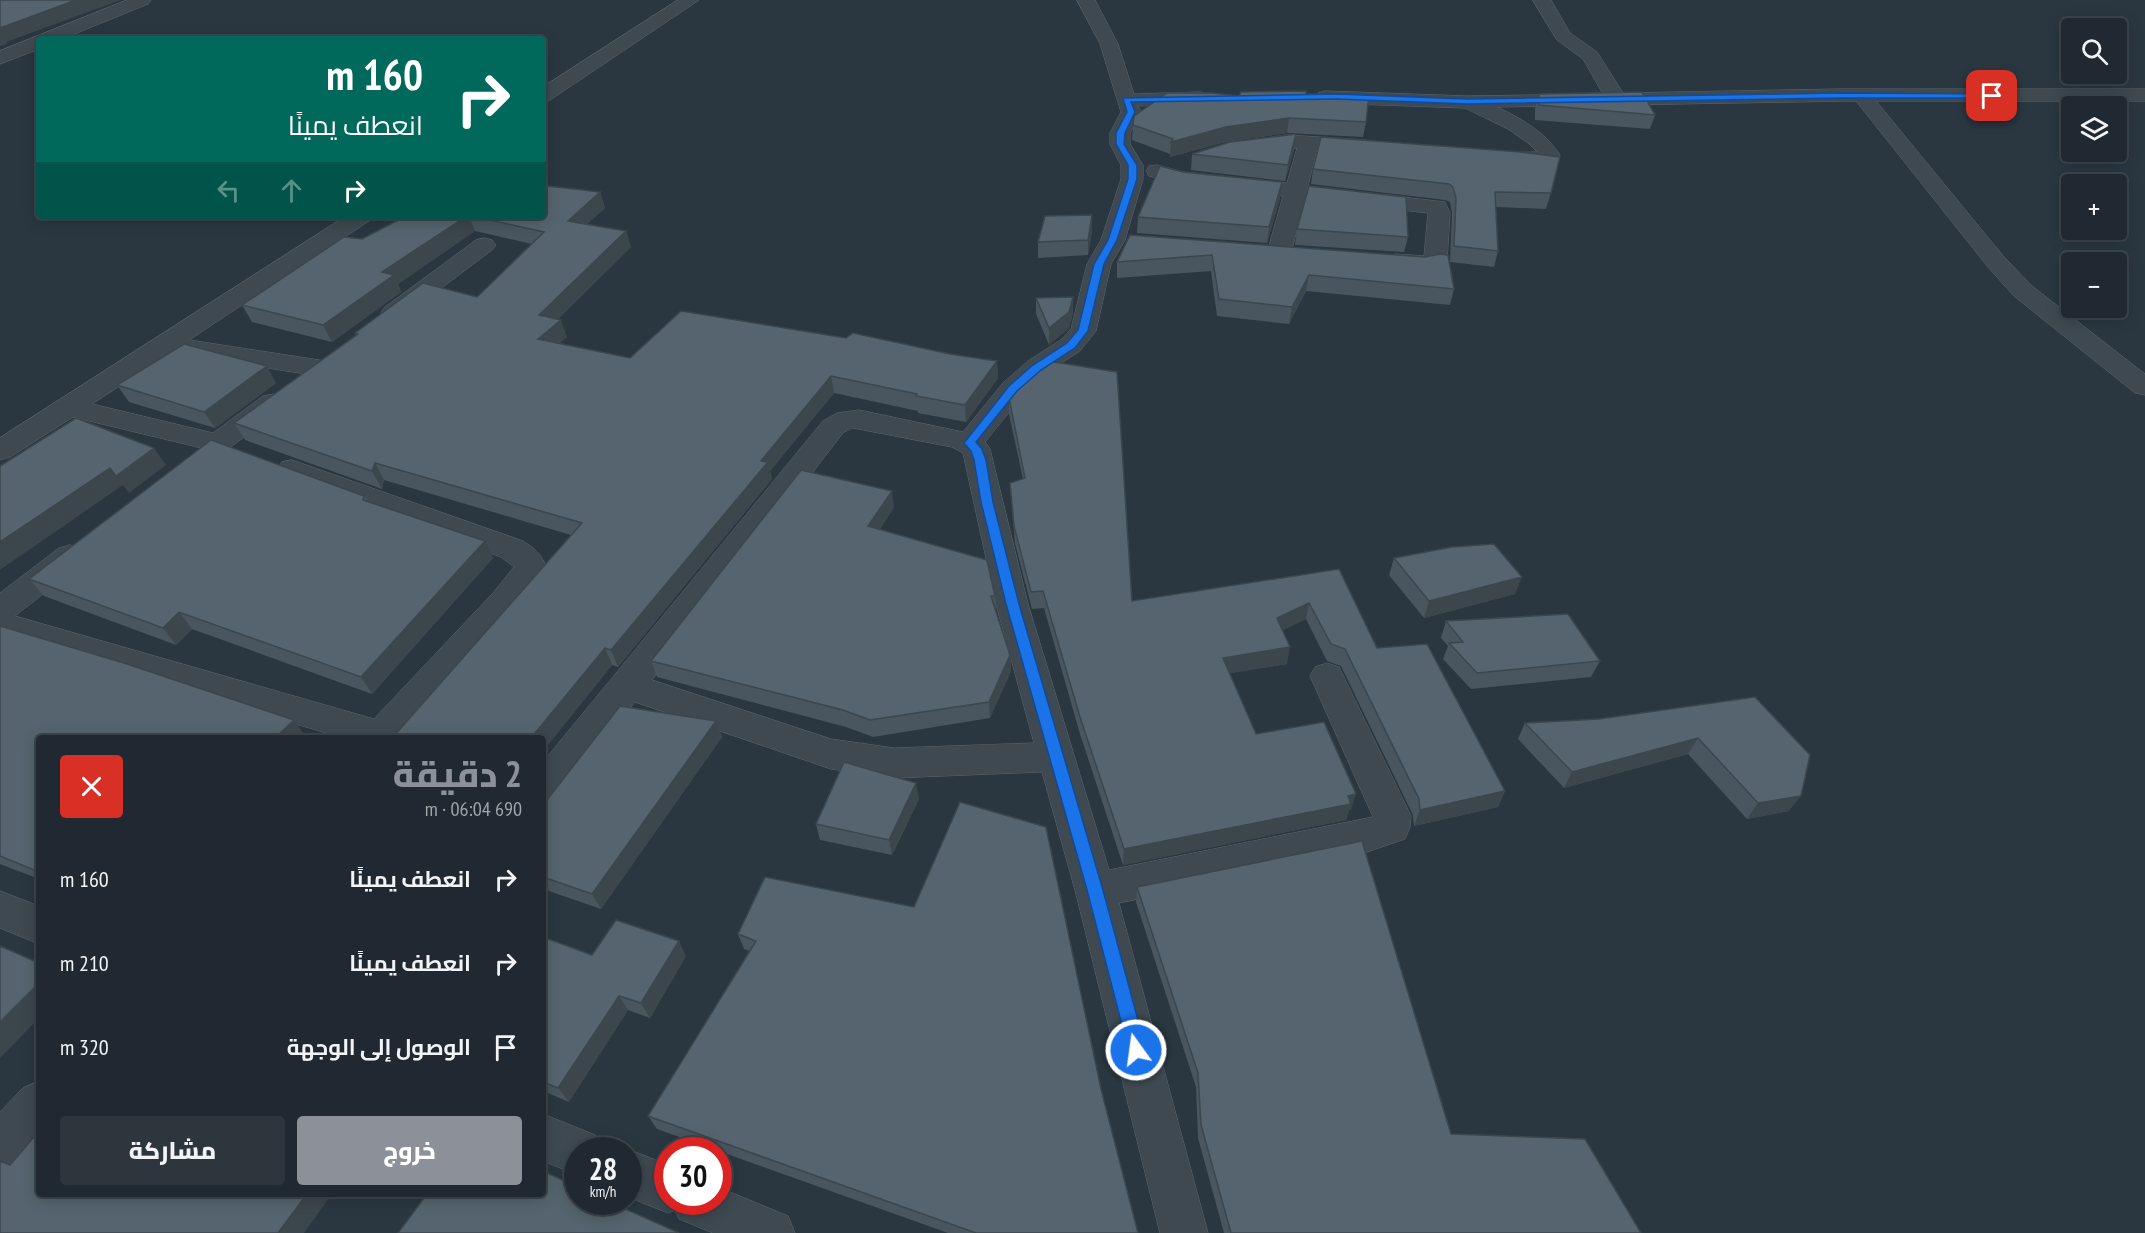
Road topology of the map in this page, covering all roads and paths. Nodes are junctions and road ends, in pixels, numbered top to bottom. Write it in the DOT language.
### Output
graph roads {
  1 [pos="142,0"];
  2 [pos="690,0"];
  3 [pos="1086,0"];
  4 [pos="1542,0"];
  5 [pos="6,34"];
  6 [pos="54,36"];
  7 [pos="36,41"];
  8 [pos="36,43"];
  9 [pos="0,58"];
  10 [pos="546,94"];
  11 [pos="2145,95"];
  12 [pos="1862,96"];
  13 [pos="1302,97"];
  14 [pos="1226,98"];
  15 [pos="1616,98"];
  16 [pos="1126,100"];
  17 [pos="1467,102"];
  18 [pos="1309,141"];
  19 [pos="1384,147"];
  20 [pos="1235,148"];
  21 [pos="1489,157"];
  22 [pos="1195,159"];
  23 [pos="1157,171"];
  24 [pos="1132,179"];
  25 [pos="1296,191"];
  26 [pos="356,219"];
  27 [pos="1113,240"];
  28 [pos="1136,242"];
  29 [pos="483,245"];
  30 [pos="1279,253"];
  31 [pos="1374,259"];
  32 [pos="374,327"];
  33 [pos="165,345"];
  34 [pos="2145,387"];
  35 [pos="69,407"];
  36 [pos="218,443"];
  37 [pos="969,443"];
  38 [pos="0,451"];
  39 [pos="190,465"];
  40 [pos="95,537"];
  41 [pos="0,610"];
  42 [pos="0,624"];
  43 [pos="1327,676"];
  44 [pos="628,686"];
  45 [pos="373,735"];
  46 [pos="382,735"];
  47 [pos="1056,757"];
  48 [pos="546,785"];
  49 [pos="1095,890"];
  50 [pos="0,909"];
  51 [pos="36,924"];
  52 [pos="36,1107"];
  53 [pos="546,1138"];
  54 [pos="0,1146"];
  55 [pos="564,1146"];
  56 [pos="727,1215"];
  57 [pos="771,1233"];
  58 [pos="1184,1233"];
  1 -- 6 [label="street"];
  2 -- 10 [label="street"];
  3 -- 16 [label="street"];
  4 -- 15 [label="street"];
  5 -- 7 [label="street"];
  8 -- 9 [label="street"];
  11 -- 12 [label="street"];
  12 -- 15 [label="street"];
  12 -- 34 [label="street"];
  13 -- 17 [label="street"];
  14 -- 16 [label="street"];
  15 -- 17 [label="street"];
  16 -- 24 [label="street"];
  17 -- 21 [label="street"];
  18 -- 19 [label="street"];
  18 -- 20 [label="street"];
  18 -- 25 [label="street"];
  22 -- 23 [label="street"];
  23 -- 24 [label="street"];
  23 -- 25 [label="street"];
  24 -- 27 [label="street"];
  25 -- 30 [label="street"];
  25 -- 31 [label="street"];
  26 -- 33 [label="street"];
  27 -- 28 [label="street"];
  27 -- 37 [label="street"];
  29 -- 32 [label="street"];
  33 -- 35 [label="street"];
  33 -- 36 [label="street"];
  35 -- 36 [label="street"];
  35 -- 38 [label="street"];
  36 -- 39 [label="street"];
  36 -- 46 [label="street"];
  37 -- 44 [label="street"];
  37 -- 47 [label="street"];
  40 -- 41 [label="street"];
  42 -- 45 [label="street"];
  43 -- 49 [label="street"];
  44 -- 47 [label="street"];
  44 -- 48 [label="street"];
  47 -- 49 [label="street"];
  49 -- 58 [label="street"];
  50 -- 51 [label="street"];
  52 -- 54 [label="street"];
  53 -- 55 [label="street"];
  56 -- 57 [label="street"];
}
